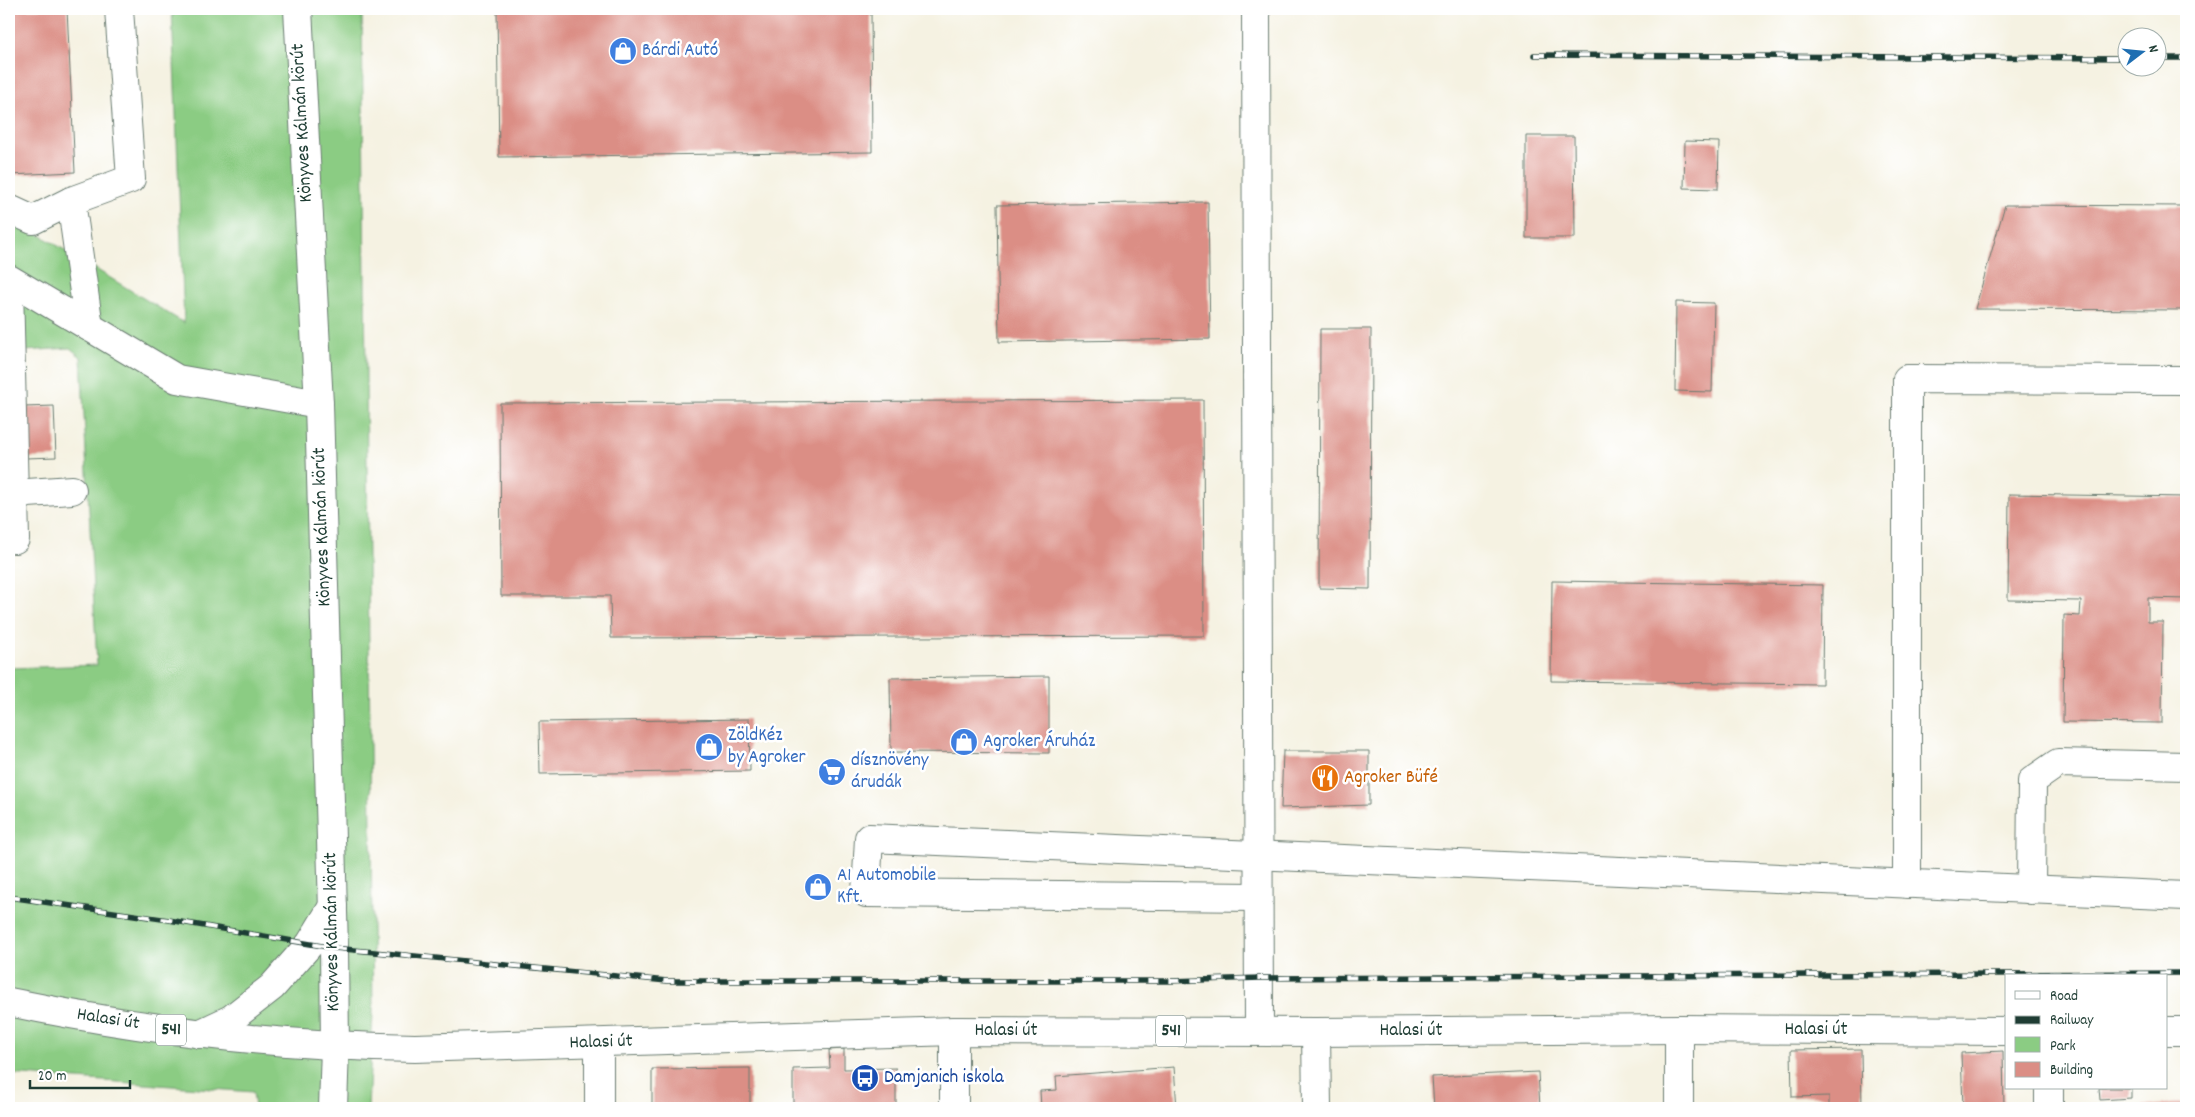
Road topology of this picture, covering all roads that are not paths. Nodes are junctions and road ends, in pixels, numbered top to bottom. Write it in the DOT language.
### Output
graph roads {
  1 [pos="119,9"];
  2 [pos="298,9"];
  3 [pos="1256,9"];
  4 [pos="71,201"];
  5 [pos="9,209"];
  6 [pos="9,279"];
  7 [pos="9,286"];
  8 [pos="89,328"];
  9 [pos="2186,380"];
  10 [pos="319,404"];
  11 [pos="10,418"];
  12 [pos="72,490"];
  13 [pos="13,494"];
  14 [pos="15,539"];
  15 [pos="2186,766"];
  16 [pos="1259,856"];
  17 [pos="1907,884"];
  18 [pos="2031,890"];
  19 [pos="2186,896"];
  20 [pos="1258,897"];
  21 [pos="333,906"];
  22 [pos="9,1002"];
  23 [pos="1679,1029"];
  24 [pos="954,1031"];
  25 [pos="1258,1031"];
  26 [pos="2005,1031"];
  27 [pos="2168,1031"];
  28 [pos="2186,1031"];
  29 [pos="1316,1032"];
  30 [pos="199,1034"];
  31 [pos="599,1043"];
  32 [pos="335,1046"];
  33 [pos="2049,1090"];
  34 [pos="333,1108"];
  35 [pos="599,1108"];
  36 [pos="954,1108"];
  37 [pos="1318,1108"];
  38 [pos="1679,1108"];
  39 [pos="2049,1108"];
  1 -- 4 [label="street"];
  2 -- 10 [label="street, Könyves Kálmán körút"];
  3 -- 16 [label="street"];
  4 -- 5 [label="street"];
  4 -- 8 [label="street"];
  6 -- 8 [label="street"];
  7 -- 11 [label="street"];
  8 -- 10 [label="street"];
  9 -- 17 [label="street"];
  10 -- 21 [label="street, Könyves Kálmán körút"];
  11 -- 13 [label="street"];
  12 -- 13 [label="street"];
  13 -- 14 [label="street"];
  15 -- 18 [label="street"];
  16 -- 17 [label="street"];
  16 -- 20 [label="street"];
  16 -- 20 [label="street"];
  17 -- 18 [label="street"];
  18 -- 19 [label="street"];
  20 -- 25 [label="street"];
  21 -- 30 [label="street"];
  21 -- 32 [label="street, Könyves Kálmán körút"];
  22 -- 30 [label="street, Halasi út / 541"];
  23 -- 26 [label="street, Halasi út / 541"];
  23 -- 29 [label="street, Halasi út / 541"];
  23 -- 38 [label="street"];
  24 -- 25 [label="street, Halasi út / 541"];
  24 -- 31 [label="street, Halasi út / 541"];
  24 -- 36 [label="street"];
  25 -- 29 [label="street, Halasi út / 541"];
  27 -- 28 [label="street"];
  29 -- 37 [label="street"];
  30 -- 32 [label="street, Halasi út / 541"];
  31 -- 32 [label="street, Halasi út / 541"];
  31 -- 35 [label="street"];
  32 -- 34 [label="street, Könyves Kálmán körút"];
  33 -- 39 [label="street"];
}
